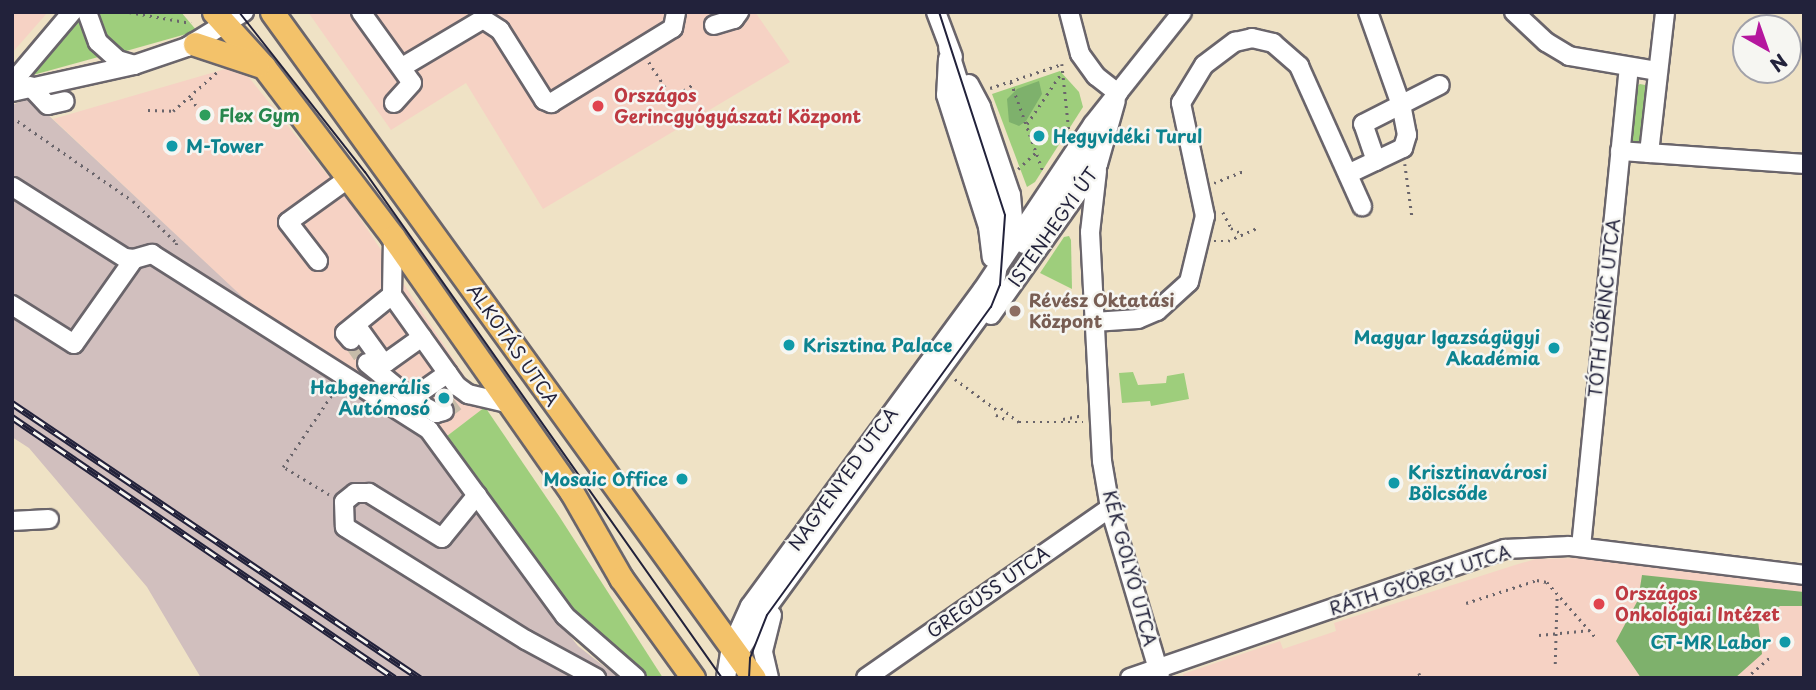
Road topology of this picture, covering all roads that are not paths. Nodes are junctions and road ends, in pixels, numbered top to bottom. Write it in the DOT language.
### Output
graph roads {
  1 [pos="72,12"];
  2 [pos="88,12"];
  3 [pos="272,12"];
  4 [pos="361,12"];
  5 [pos="676,12"];
  6 [pos="739,12"];
  7 [pos="936,12"];
  8 [pos="1069,12"];
  9 [pos="1182,12"];
  10 [pos="1368,12"];
  11 [pos="1514,12"];
  12 [pos="1665,12"];
  13 [pos="216,24"];
  14 [pos="713,25"];
  15 [pos="948,48"];
  16 [pos="134,65"];
  17 [pos="404,66"];
  18 [pos="264,67"];
  19 [pos="1629,68"];
  20 [pos="1658,71"];
  21 [pos="21,85"];
  22 [pos="1440,85"];
  23 [pos="12,92"];
  24 [pos="1113,99"];
  25 [pos="65,101"];
  26 [pos="394,103"];
  27 [pos="1401,105"];
  28 [pos="1620,150"];
  29 [pos="1649,153"];
  30 [pos="1376,161"];
  31 [pos="1098,164"];
  32 [pos="1804,164"];
  33 [pos="1348,174"];
  34 [pos="349,178"];
  35 [pos="13,187"];
  36 [pos="1011,195"];
  37 [pos="1041,201"];
  38 [pos="1362,205"];
  39 [pos="393,237"];
  40 [pos="1015,238"];
  41 [pos="134,259"];
  42 [pos="1006,260"];
  43 [pos="318,261"];
  44 [pos="989,286"];
  45 [pos="392,295"];
  46 [pos="12,305"];
  47 [pos="991,316"];
  48 [pos="1094,322"];
  49 [pos="422,337"];
  50 [pos="367,363"];
  51 [pos="448,373"];
  52 [pos="411,399"];
  53 [pos="456,402"];
  54 [pos="511,404"];
  55 [pos="477,495"];
  56 [pos="1110,508"];
  57 [pos="49,520"];
  58 [pos="12,521"];
  59 [pos="1581,547"];
  60 [pos="1804,575"];
  61 [pos="734,652"];
  62 [pos="1159,672"];
  63 [pos="596,678"];
  64 [pos="636,678"];
  65 [pos="694,678"];
  66 [pos="726,678"];
  67 [pos="754,678"];
  68 [pos="769,678"];
  69 [pos="866,678"];
  70 [pos="1130,678"];
  1 -- 21 [label="street"];
  2 -- 16 [label="street"];
  3 -- 61 [label="main road, ALKOTÁS UTCA"];
  4 -- 17 [label="street"];
  5 -- 17 [label="street"];
  6 -- 14 [label="street"];
  7 -- 15 [label="street"];
  8 -- 24 [label="street"];
  9 -- 24 [label="street, ISTENHEGYI ÚT"];
  10 -- 27 [label="street"];
  11 -- 19 [label="street"];
  12 -- 20 [label="street"];
  13 -- 16 [label="street"];
  13 -- 18 [label="main road, ALKOTÁS UTCA"];
  13 -- 18 [label="main road"];
  15 -- 36 [label="street"];
  15 -- 42 [label="street"];
  15 -- 44 [label="street"];
  16 -- 21 [label="street"];
  17 -- 26 [label="street"];
  18 -- 34 [label="main road, ALKOTÁS UTCA"];
  19 -- 20 [label="street"];
  19 -- 28 [label="street, TÓTH LŐRINC UTCA"];
  20 -- 29 [label="street"];
  21 -- 23 [label="street"];
  21 -- 25 [label="street"];
  22 -- 27 [label="street"];
  24 -- 31 [label="street, ISTENHEGYI ÚT"];
  24 -- 37 [label="street, ISTENHEGYI ÚT"];
  24 -- 42 [label="street, ISTENHEGYI ÚT"];
  27 -- 30 [label="street"];
  27 -- 30 [label="street"];
  28 -- 29 [label="street"];
  28 -- 59 [label="street, TÓTH LŐRINC UTCA"];
  29 -- 32 [label="street"];
  30 -- 33 [label="street"];
  31 -- 47 [label="street, ISTENHEGYI ÚT"];
  31 -- 48 [label="street, KÉK GOLYÓ UTCA"];
  33 -- 38 [label="street"];
  33 -- 48 [label="street"];
  34 -- 39 [label="main road, ALKOTÁS UTCA"];
  34 -- 43 [label="street"];
  35 -- 41 [label="street"];
  36 -- 37 [label="street, ISTENHEGYI ÚT"];
  36 -- 40 [label="street"];
  37 -- 40 [label="street, ISTENHEGYI ÚT"];
  39 -- 45 [label="street"];
  39 -- 54 [label="main road, ALKOTÁS UTCA"];
  40 -- 42 [label="street"];
  41 -- 46 [label="street"];
  41 -- 55 [label="street"];
  42 -- 44 [label="street, ISTENHEGYI ÚT"];
  42 -- 47 [label="street"];
  44 -- 61 [label="street, NAGYENYED UTCA"];
  45 -- 49 [label="street"];
  45 -- 49 [label="street"];
  47 -- 68 [label="street, NAGYENYED UTCA"];
  48 -- 56 [label="street, KÉK GOLYÓ UTCA"];
  49 -- 51 [label="street"];
  50 -- 52 [label="street"];
  51 -- 52 [label="street"];
  51 -- 53 [label="street"];
  52 -- 53 [label="street"];
  53 -- 54 [label="street"];
  54 -- 65 [label="main road, ALKOTÁS UTCA"];
  55 -- 63 [label="street"];
  55 -- 64 [label="street"];
  56 -- 62 [label="street, KÉK GOLYÓ UTCA"];
  56 -- 69 [label="street, GREGUSS UTCA"];
  57 -- 58 [label="street"];
  59 -- 60 [label="street, RÁTH GYÖRGY UTCA"];
  59 -- 62 [label="street, RÁTH GYÖRGY UTCA"];
  61 -- 66 [label="street, NAGYENYED UTCA"];
  61 -- 67 [label="main road, ALKOTÁS UTCA"];
  62 -- 70 [label="street, RÁTH GYÖRGY UTCA"];
}
